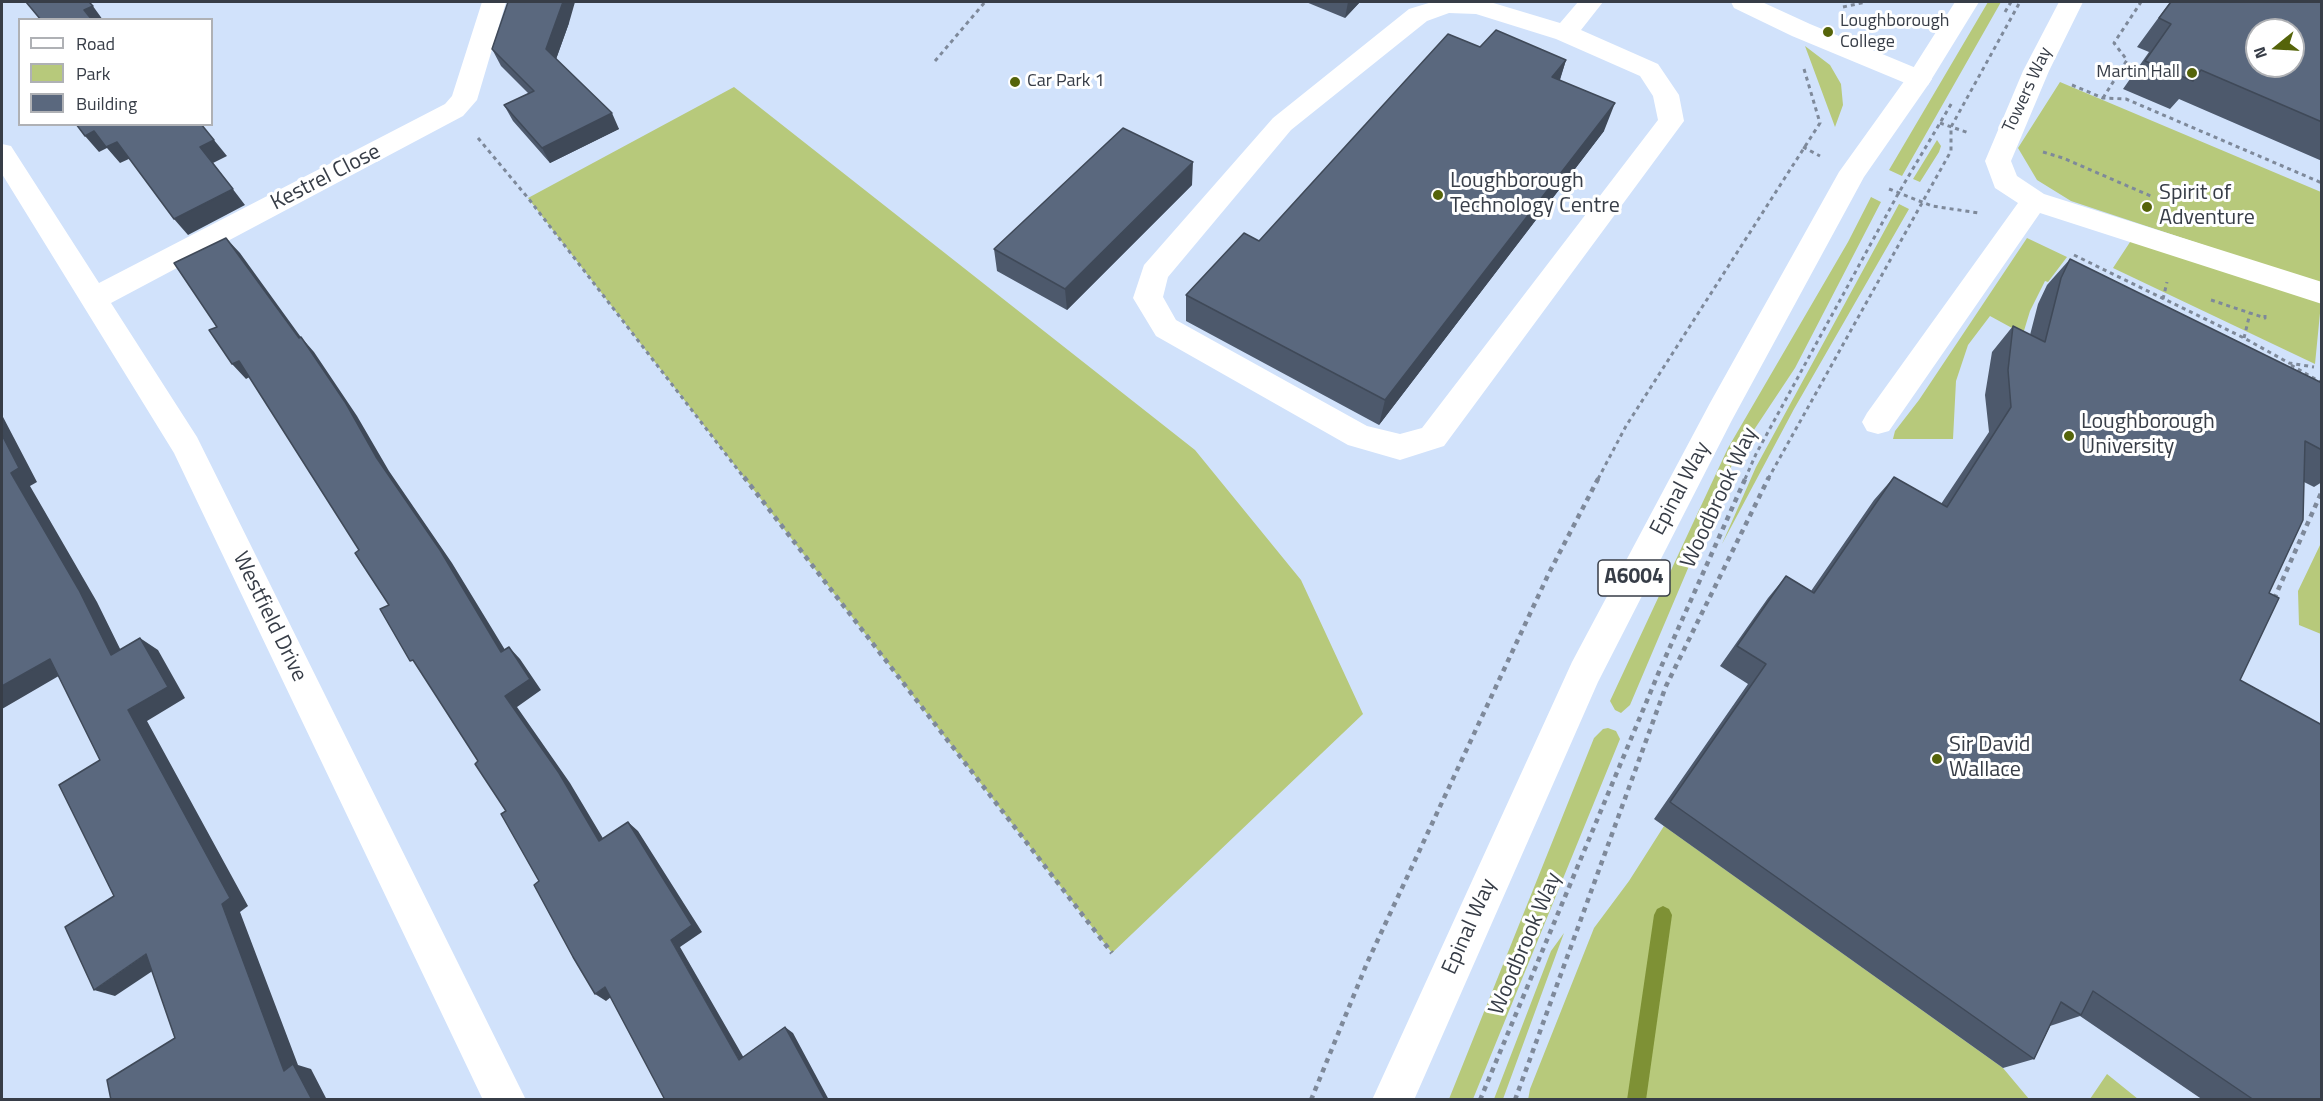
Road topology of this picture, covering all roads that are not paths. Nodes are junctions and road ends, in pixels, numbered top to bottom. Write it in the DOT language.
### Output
graph roads {
  1 [pos="494,2"];
  2 [pos="1591,2"];
  3 [pos="1743,2"];
  4 [pos="1967,2"];
  5 [pos="2071,2"];
  6 [pos="1565,33"];
  7 [pos="1919,79"];
  8 [pos="2,153"];
  9 [pos="2034,201"];
  10 [pos="2322,293"];
  11 [pos="93,298"];
  12 [pos="1878,422"];
  13 [pos="505,1100"];
  14 [pos="1393,1100"];
  1 -- 11 [label="street, Kestrel Close"];
  2 -- 6 [label="street"];
  3 -- 7 [label="street"];
  4 -- 7 [label="street, Epinal Way / A6004"];
  5 -- 9 [label="street, Towers Way"];
  6 -- 6 [label="street"];
  7 -- 14 [label="street, Epinal Way / A6004"];
  8 -- 11 [label="street, Westfield Drive"];
  9 -- 10 [label="street"];
  9 -- 12 [label="street"];
  11 -- 13 [label="street, Westfield Drive"];
}
